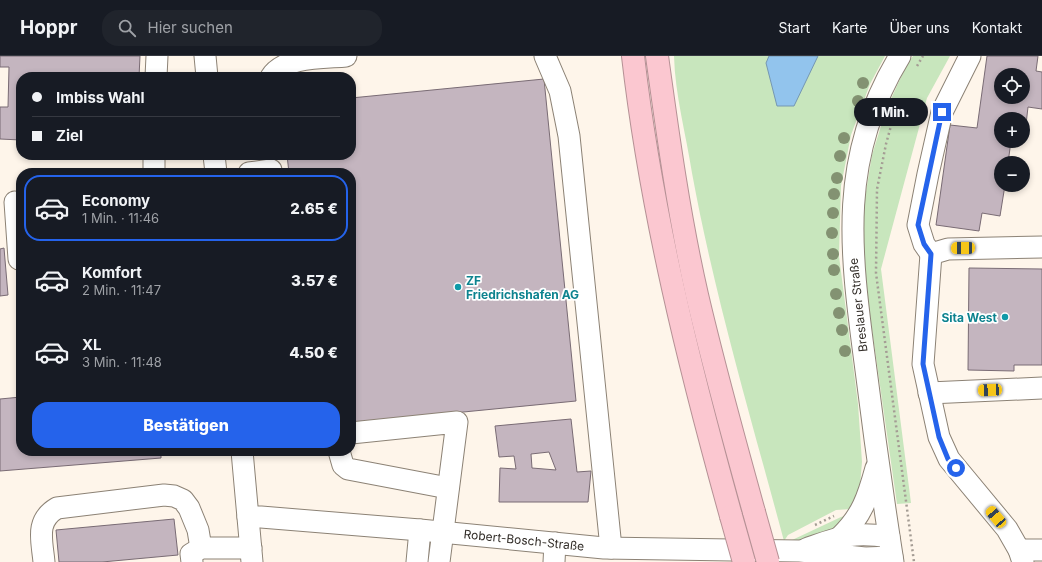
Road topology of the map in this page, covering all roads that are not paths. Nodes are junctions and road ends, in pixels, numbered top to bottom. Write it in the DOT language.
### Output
graph roads {
  1 [pos="157,56"];
  2 [pos="205,56"];
  3 [pos="346,56"];
  4 [pos="545,56"];
  5 [pos="970,56"];
  6 [pos="659,61"];
  7 [pos="632,62"];
  8 [pos="908,62"];
  9 [pos="156,72"];
  10 [pos="207,72"];
  11 [pos="276,72"];
  12 [pos="12,201"];
  13 [pos="16,234"];
  14 [pos="1042,247"];
  15 [pos="931,254"];
  16 [pos="1042,388"];
  17 [pos="929,393"];
  18 [pos="356,432"];
  19 [pos="242,456"];
  20 [pos="340,456"];
  21 [pos="878,462"];
  22 [pos="448,488"];
  23 [pos="248,517"];
  24 [pos="420,530"];
  25 [pos="443,532"];
  26 [pos="840,537"];
  27 [pos="611,548"];
  28 [pos="1042,550"];
  29 [pos="800,551"];
  30 [pos="891,552"];
  31 [pos="555,553"];
  32 [pos="196,555"];
  33 [pos="252,555"];
  34 [pos="644,556"];
  35 [pos="1021,556"];
  36 [pos="442,560"];
  37 [pos="44,562"];
  38 [pos="417,562"];
  39 [pos="744,562"];
  40 [pos="768,562"];
  1 -- 9 [label="street"];
  2 -- 10 [label="street"];
  3 -- 11 [label="street"];
  4 -- 27 [label="street"];
  5 -- 15 [label="street"];
  6 -- 40 [label="highway, bridge"];
  7 -- 39 [label="highway, bridge"];
  8 -- 21 [label="street, Breslauer Straße"];
  12 -- 13 [label="street"];
  14 -- 15 [label="street"];
  15 -- 17 [label="street"];
  16 -- 17 [label="street"];
  17 -- 35 [label="street"];
  18 -- 22 [label="street"];
  19 -- 23 [label="street"];
  20 -- 22 [label="street"];
  21 -- 26 [label="street"];
  21 -- 30 [label="street, Breslauer Straße"];
  22 -- 25 [label="street"];
  23 -- 24 [label="street, Robert-Bosch-Straße"];
  23 -- 33 [label="street"];
  24 -- 25 [label="street, Robert-Bosch-Straße"];
  24 -- 38 [label="street"];
  25 -- 31 [label="street, Robert-Bosch-Straße"];
  25 -- 36 [label="street"];
  26 -- 29 [label="street, Robert-Bosch-Straße"];
  26 -- 30 [label="street, Robert-Bosch-Straße"];
  27 -- 31 [label="street, Robert-Bosch-Straße"];
  27 -- 34 [label="street, Robert-Bosch-Straße"];
  28 -- 35 [label="street"];
  29 -- 30 [label="street, Robert-Bosch-Straße"];
  29 -- 34 [label="street, Robert-Bosch-Straße"];
  32 -- 33 [label="street"];
  32 -- 37 [label="street"];
}
